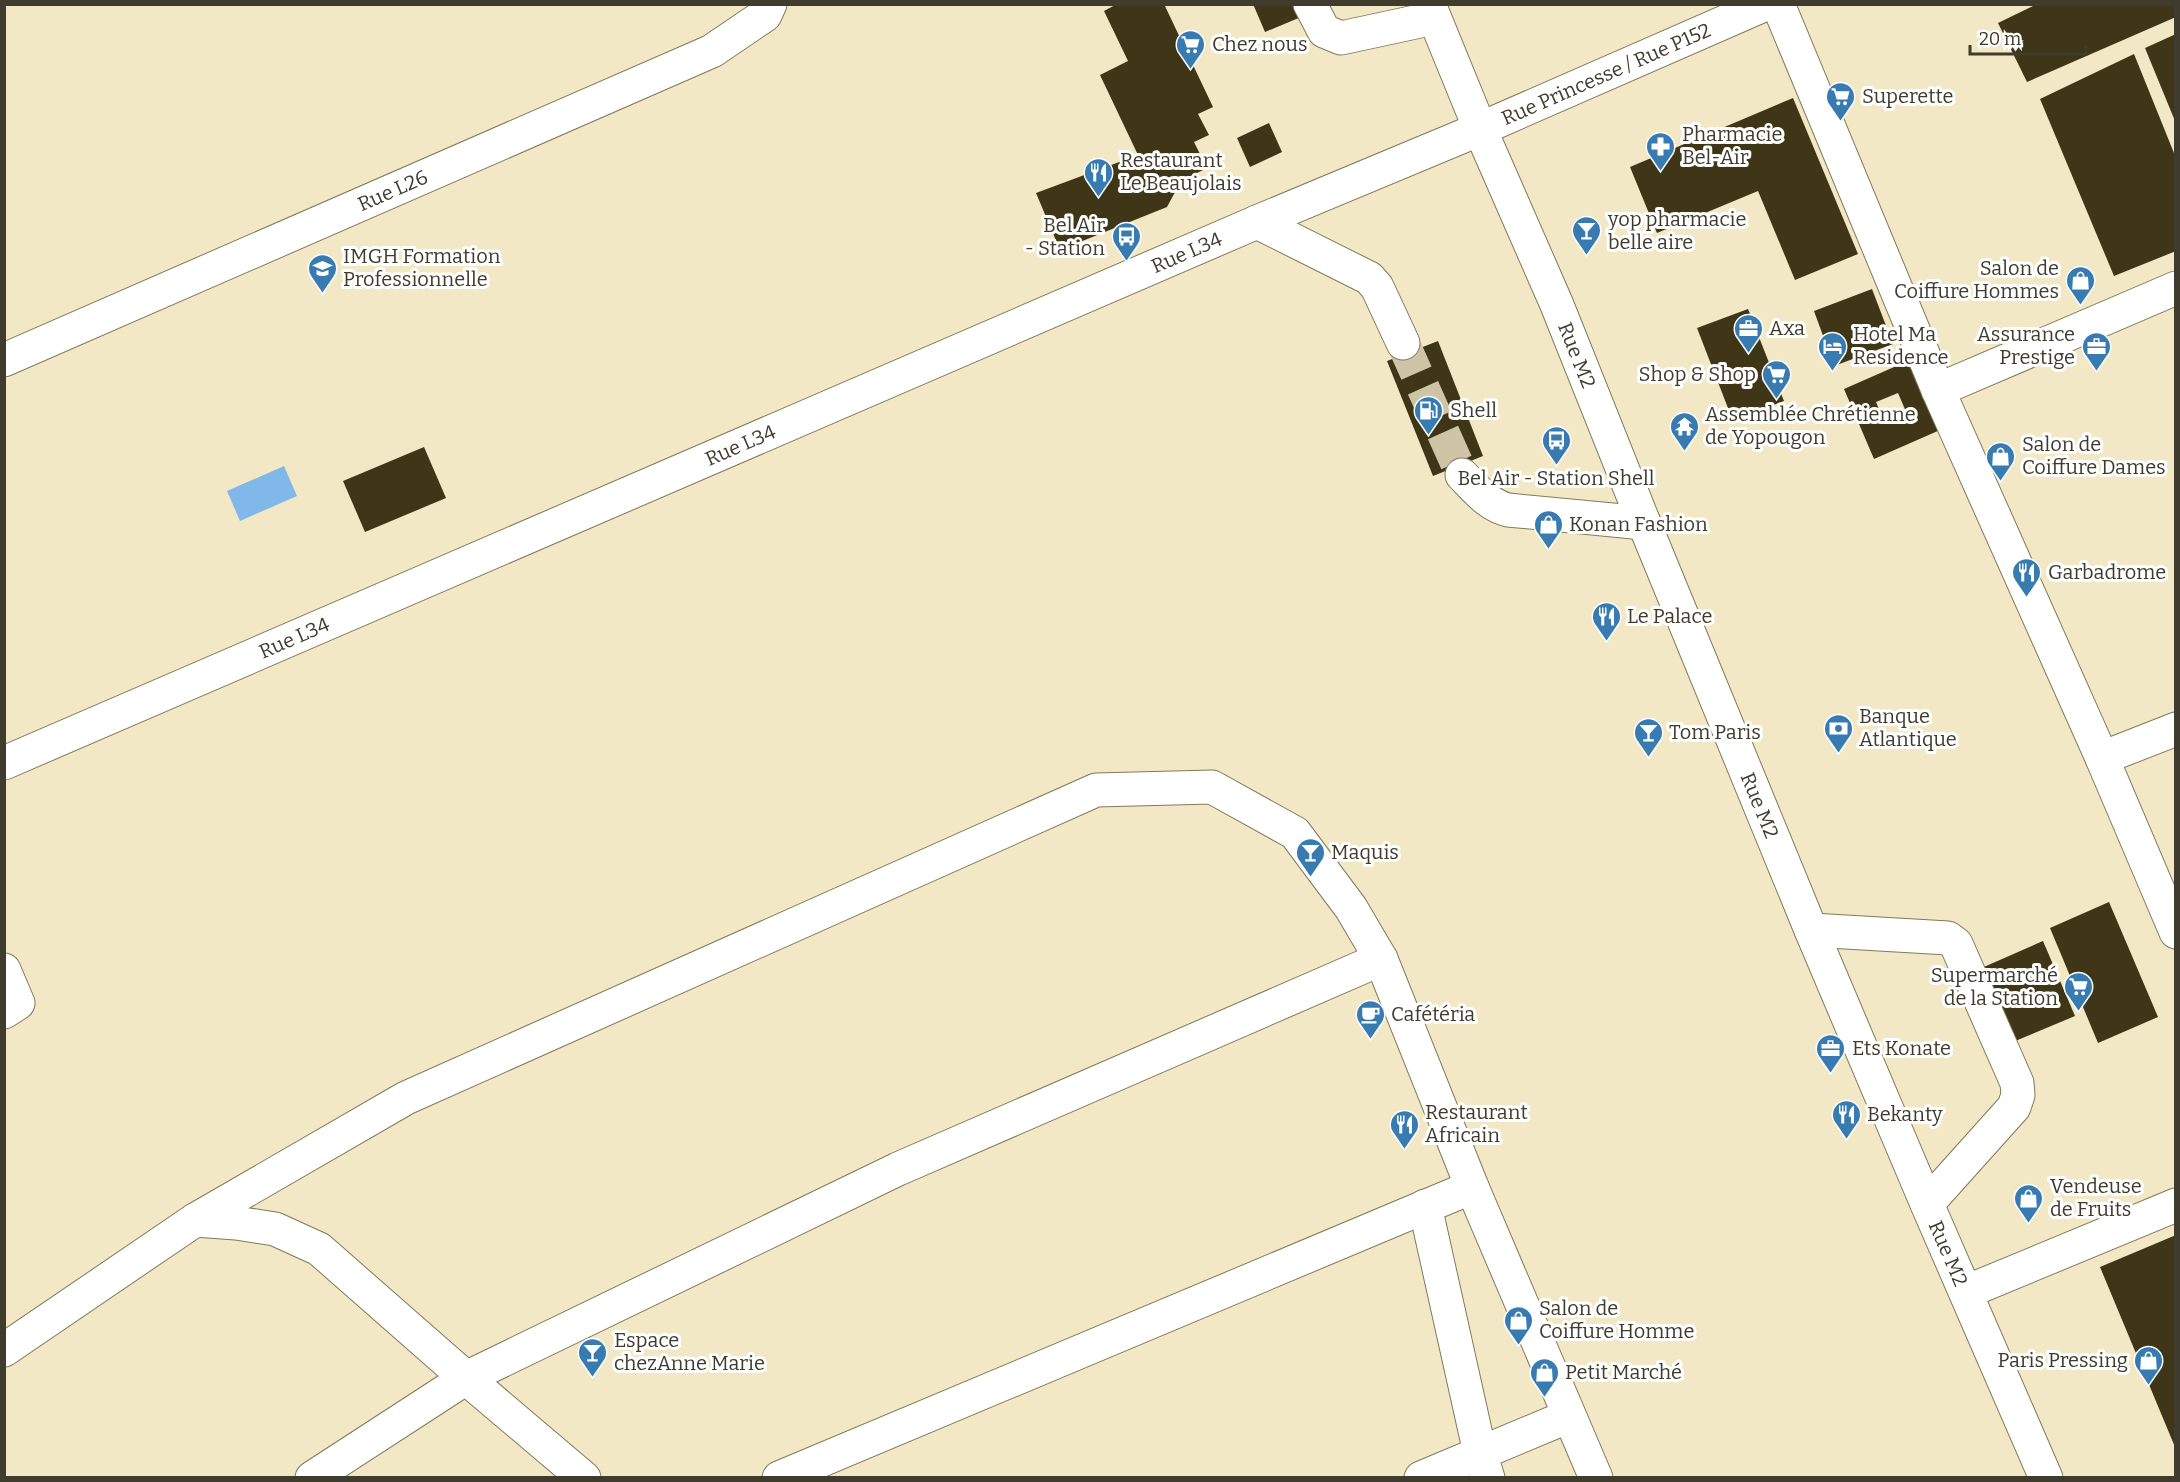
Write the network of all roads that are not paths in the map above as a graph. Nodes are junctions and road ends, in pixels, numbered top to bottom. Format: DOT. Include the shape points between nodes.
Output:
graph roads {
  1 [pos="770,4"];
  2 [pos="1310,4"];
  3 [pos="1766,4"];
  4 [pos="1779,4"];
  5 [pos="1432,11"];
  6 [pos="1480,129"];
  7 [pos="1257,222"];
  8 [pos="2175,288"];
  9 [pos="1403,343"];
  10 [pos="4,360"];
  11 [pos="1938,390"];
  12 [pos="1462,475"];
  13 [pos="1644,523"];
  14 [pos="2175,729"];
  15 [pos="2102,758"];
  16 [pos="4,763"];
  17 [pos="1812,930"];
  18 [pos="2175,932"];
  19 [pos="1381,959"];
  20 [pos="4,970"];
  21 [pos="4,1012"];
  22 [pos="1472,1187"];
  23 [pos="1927,1204"];
  24 [pos="2175,1205"];
  25 [pos="1425,1206"];
  26 [pos="195,1220"];
  27 [pos="1966,1292"];
  28 [pos="4,1350"];
  29 [pos="466,1378"];
  30 [pos="1569,1416"];
  31 [pos="1484,1465"];
  32 [pos="312,1478"];
  33 [pos="584,1478"];
  34 [pos="778,1478"];
  35 [pos="1421,1478"];
  36 [pos="1596,1478"];
  37 [pos="2046,1478"];
  1 -- 10 [label="street, Rue L26" via="765,15 712,51"];
  2 -- 5 [label="street" via="1324,31 1341,38"];
  3 -- 6 [label="street, Rue Princesse / Rue P152"];
  4 -- 11 [label="street"];
  5 -- 6 [label="street, Rue M2"];
  6 -- 7 [label="street, Rue L34"];
  6 -- 13 [label="street, Rue M2" via="1557,305"];
  7 -- 9 [label="street" via="1369,278"];
  7 -- 16 [label="street, Rue L34"];
  8 -- 11 [label="street"];
  11 -- 15 [label="street"];
  12 -- 13 [label="street" via="1488,501 1508,510"];
  13 -- 17 [label="street, Rue M2"];
  14 -- 15 [label="street"];
  15 -- 18 [label="street"];
  17 -- 23 [label="street, Rue M2"];
  17 -- 23 [label="street" via="1948,938 1956,944 2017,1083 2014,1107"];
  19 -- 22 [label="street"];
  19 -- 26 [label="street" via="1351,908 1295,833 1212,787 1096,790 406,1098"];
  19 -- 29 [label="street" via="898,1169"];
  20 -- 21 [label="street" via="18,1003"];
  22 -- 25 [label="street"];
  22 -- 30 [label="street"];
  23 -- 27 [label="street, Rue M2"];
  24 -- 27 [label="street"];
  25 -- 31 [label="street"];
  25 -- 34 [label="street"];
  26 -- 28 [label="street"];
  26 -- 29 [label="street" via="275,1229 319,1249"];
  27 -- 37 [label="street, Rue M2"];
  29 -- 32 [label="street"];
  29 -- 33 [label="street"];
  30 -- 31 [label="street"];
  30 -- 36 [label="street"];
  31 -- 35 [label="street"];
}
